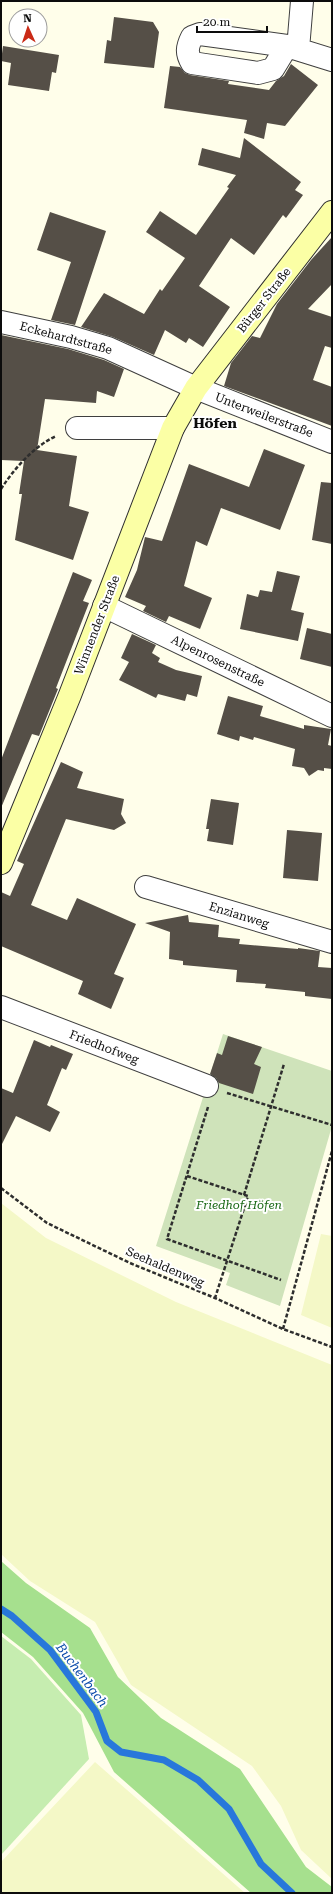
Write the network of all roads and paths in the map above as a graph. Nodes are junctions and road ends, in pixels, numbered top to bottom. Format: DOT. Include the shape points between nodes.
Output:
graph roads {
  1 [pos="302,1"];
  2 [pos="332,60"];
  3 [pos="332,212"];
  4 [pos="1,322"];
  5 [pos="196,388"];
  6 [pos="77,428"];
  7 [pos="173,428"];
  8 [pos="332,442"];
  9 [pos="1,489"];
  10 [pos="104,606"];
  11 [pos="332,716"];
  12 [pos="1,863"];
  13 [pos="146,887"];
  14 [pos="332,942"];
  15 [pos="1,1007"];
  16 [pos="284,1064"];
  17 [pos="210,1087"];
  18 [pos="271,1106"];
  19 [pos="332,1125"];
  20 [pos="332,1151"];
  21 [pos="331,1161"];
  22 [pos="187,1176"];
  23 [pos="1,1188"];
  24 [pos="244,1195"];
  25 [pos="227,1260"];
  26 [pos="281,1280"];
  27 [pos="215,1298"];
  28 [pos="283,1329"];
  29 [pos="332,1346"];
  1 -- 2 [label="street" via="293,48"];
  3 -- 5 [label="street, Bürger Straße"];
  4 -- 5 [label="street, Eckehardtstraße" via="108,348"];
  5 -- 7 [label="street, Winnender Straße"];
  5 -- 8 [label="street, Unterweilerstraße"];
  6 -- 7 [label="street"];
  6 -- 9 [label="path" via="54,436 38,447 11,473"];
  7 -- 10 [label="street, Winnender Straße"];
  10 -- 11 [label="street, Alpenrosenstraße"];
  10 -- 12 [label="street, Winnender Straße"];
  13 -- 14 [label="street, Enzianweg"];
  15 -- 17 [label="street, Friedhofweg"];
  16 -- 18 [label="path"];
  17 -- 18 [label="path"];
  17 -- 22 [label="path"];
  18 -- 19 [label="path"];
  18 -- 24 [label="path"];
  20 -- 21 [label="path"];
  21 -- 28 [label="path"];
  22 -- 24 [label="path"];
  22 -- 25 [label="path" via="167,1239"];
  23 -- 27 [label="path, Seehaldenweg" via="47,1223 130,1263"];
  24 -- 25 [label="path" via="248,1196"];
  25 -- 26 [label="path"];
  25 -- 27 [label="path"];
  27 -- 28 [label="path, Seehaldenweg"];
  28 -- 29 [label="path, Seehaldenweg"];
}
